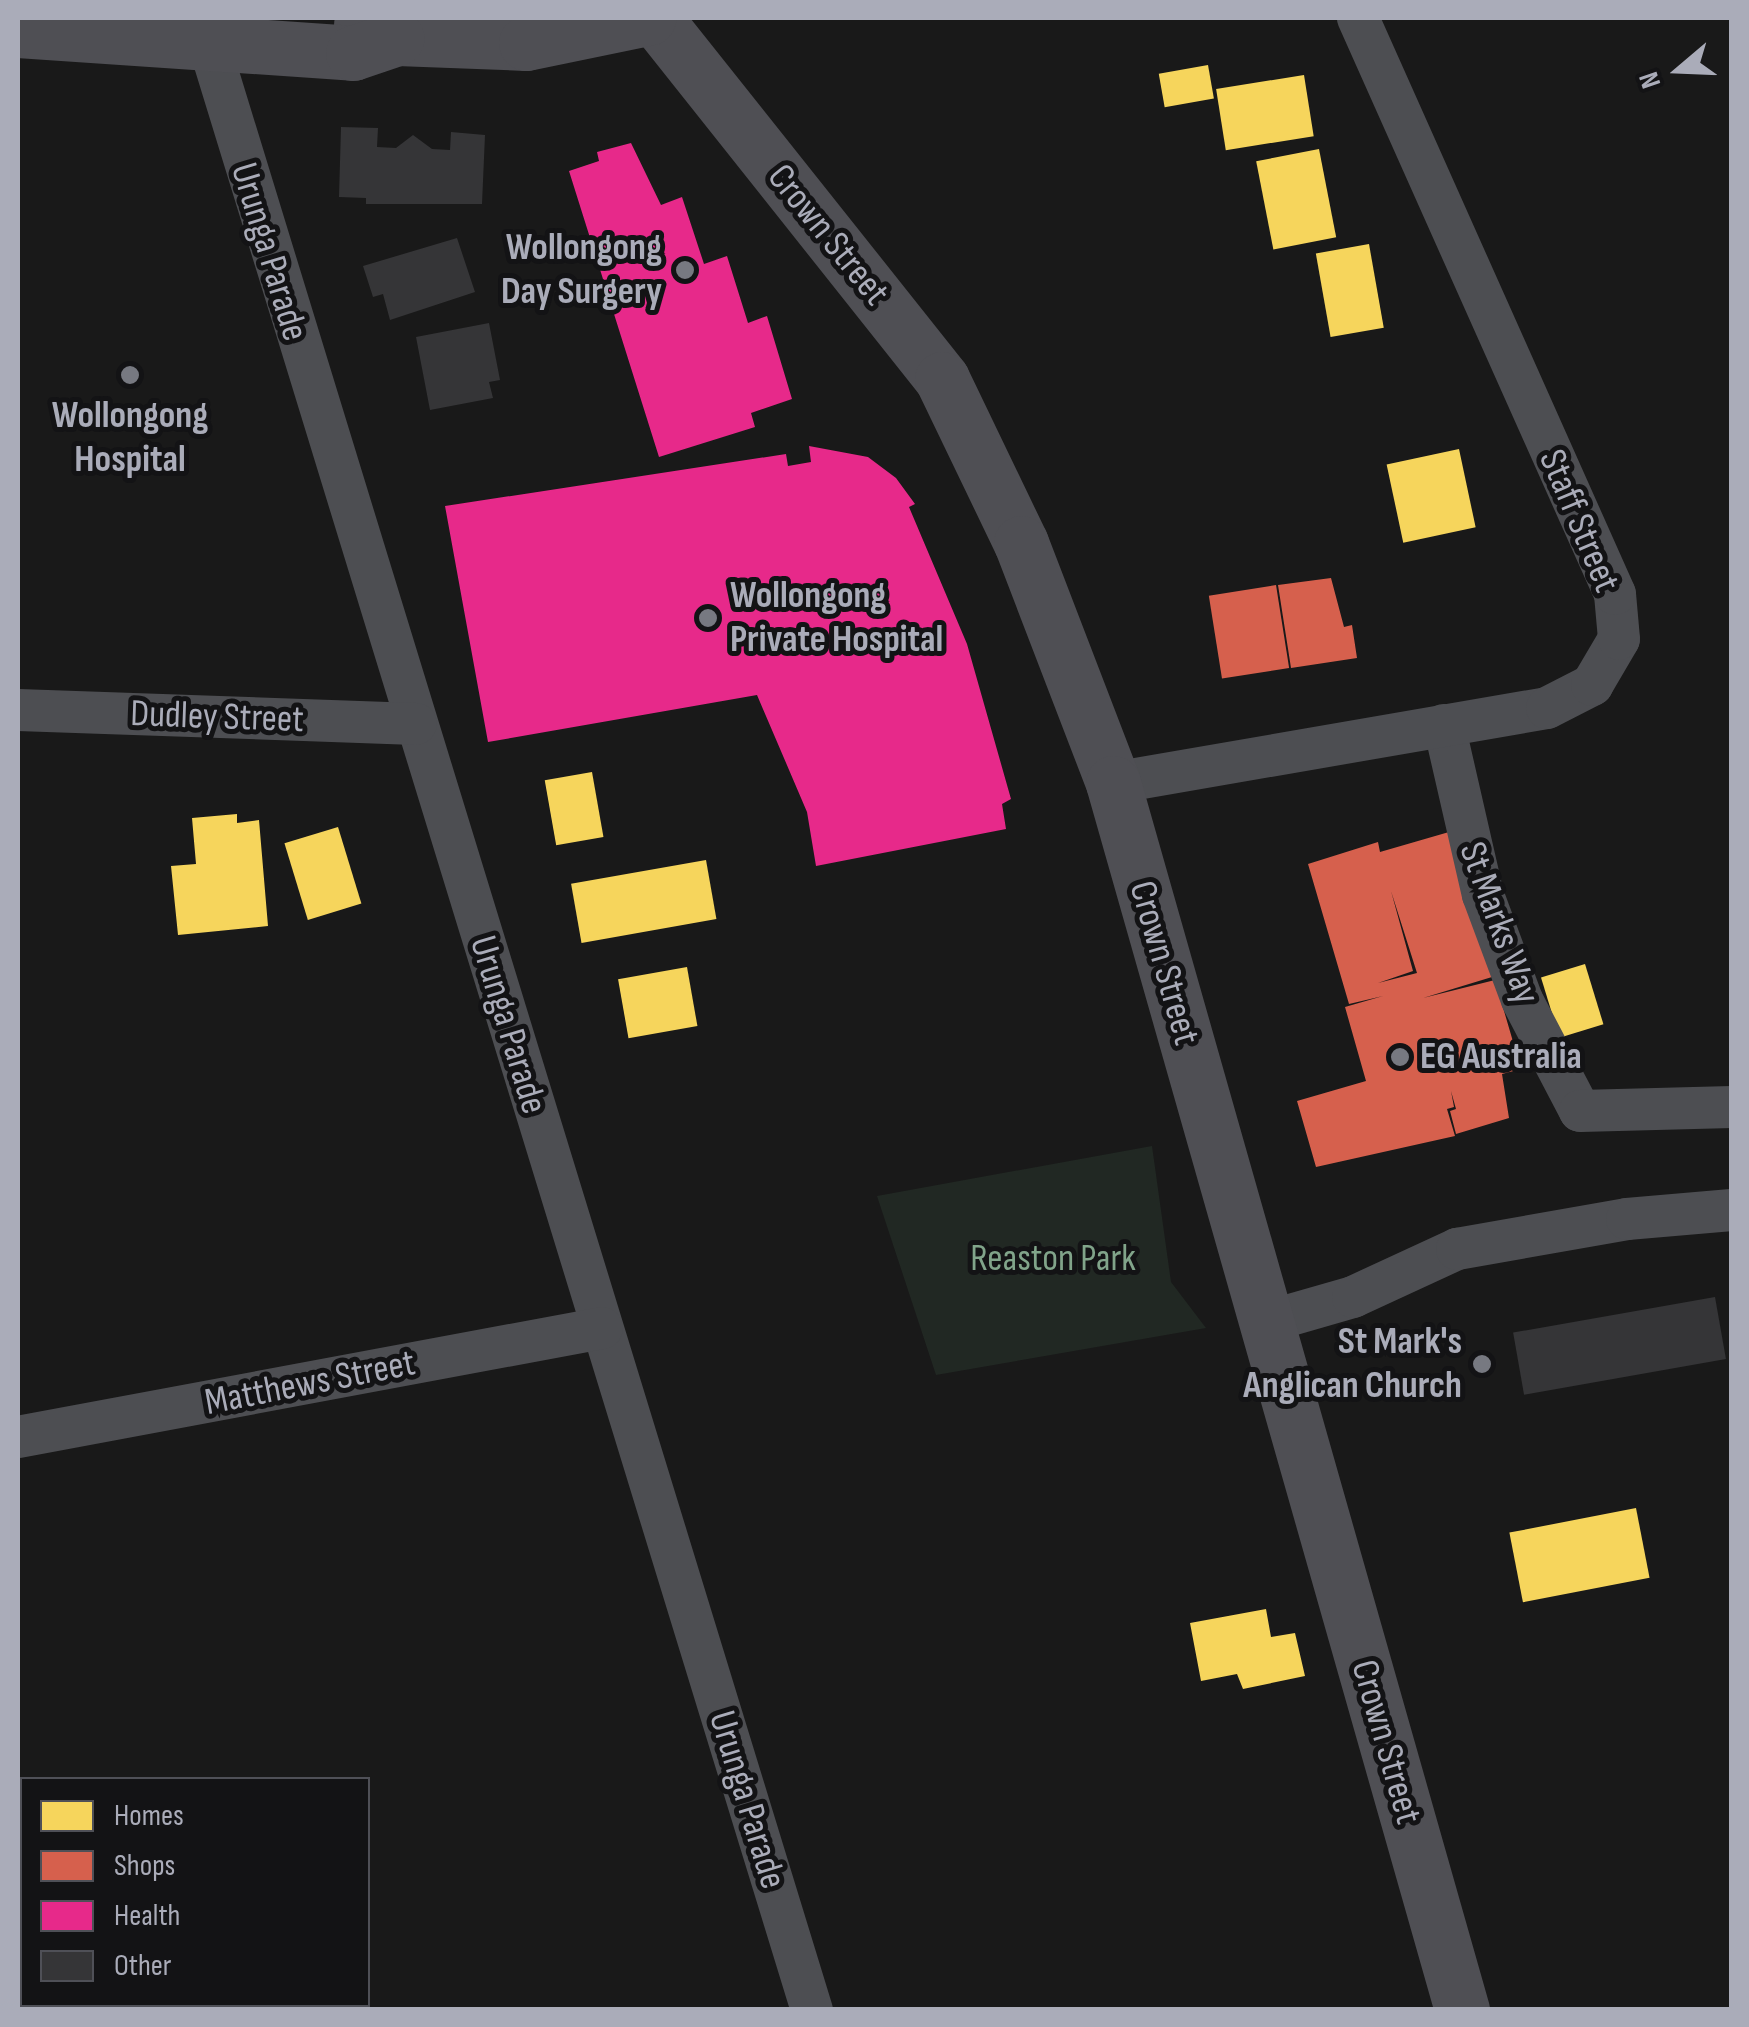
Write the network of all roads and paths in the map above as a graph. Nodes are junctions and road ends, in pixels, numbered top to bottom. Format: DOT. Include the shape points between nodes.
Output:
graph roads {
  1 [pos="339,18"];
  2 [pos="652,18"];
  3 [pos="1358,18"];
  4 [pos="391,28"];
  5 [pos="18,30"];
  6 [pos="208,41"];
  7 [pos="18,710"];
  8 [pos="416,724"];
  9 [pos="1444,726"];
  10 [pos="1113,782"];
  11 [pos="1732,1107"];
  12 [pos="1732,1210"];
  13 [pos="1266,1322"];
  14 [pos="602,1328"];
  15 [pos="18,1438"];
  16 [pos="803,2008"];
  17 [pos="1462,2010"];
  1 -- 4 [label="main road"];
  2 -- 4 [label="main road" via="526,43"];
  2 -- 10 [label="main road, Crown Street" via="942,379 1021,543"];
  3 -- 9 [label="street, Staff Street" via="1615,594 1619,639 1592,685 1547,708"];
  4 -- 6 [label="main road" via="352,53"];
  5 -- 6 [label="main road"];
  6 -- 8 [label="street, Urunga Parade"];
  7 -- 8 [label="street, Dudley Street"];
  8 -- 14 [label="street, Urunga Parade"];
  9 -- 10 [label="street, Staff Street"];
  9 -- 11 [label="street, St Marks Way" via="1483,895 1522,1000 1580,1111"];
  10 -- 13 [label="main road, Crown Street"];
  12 -- 13 [label="street" via="1627,1219 1457,1249 1353,1297"];
  13 -- 17 [label="main road, Crown Street"];
  14 -- 15 [label="street, Matthews Street"];
  14 -- 16 [label="street, Urunga Parade"];
}
